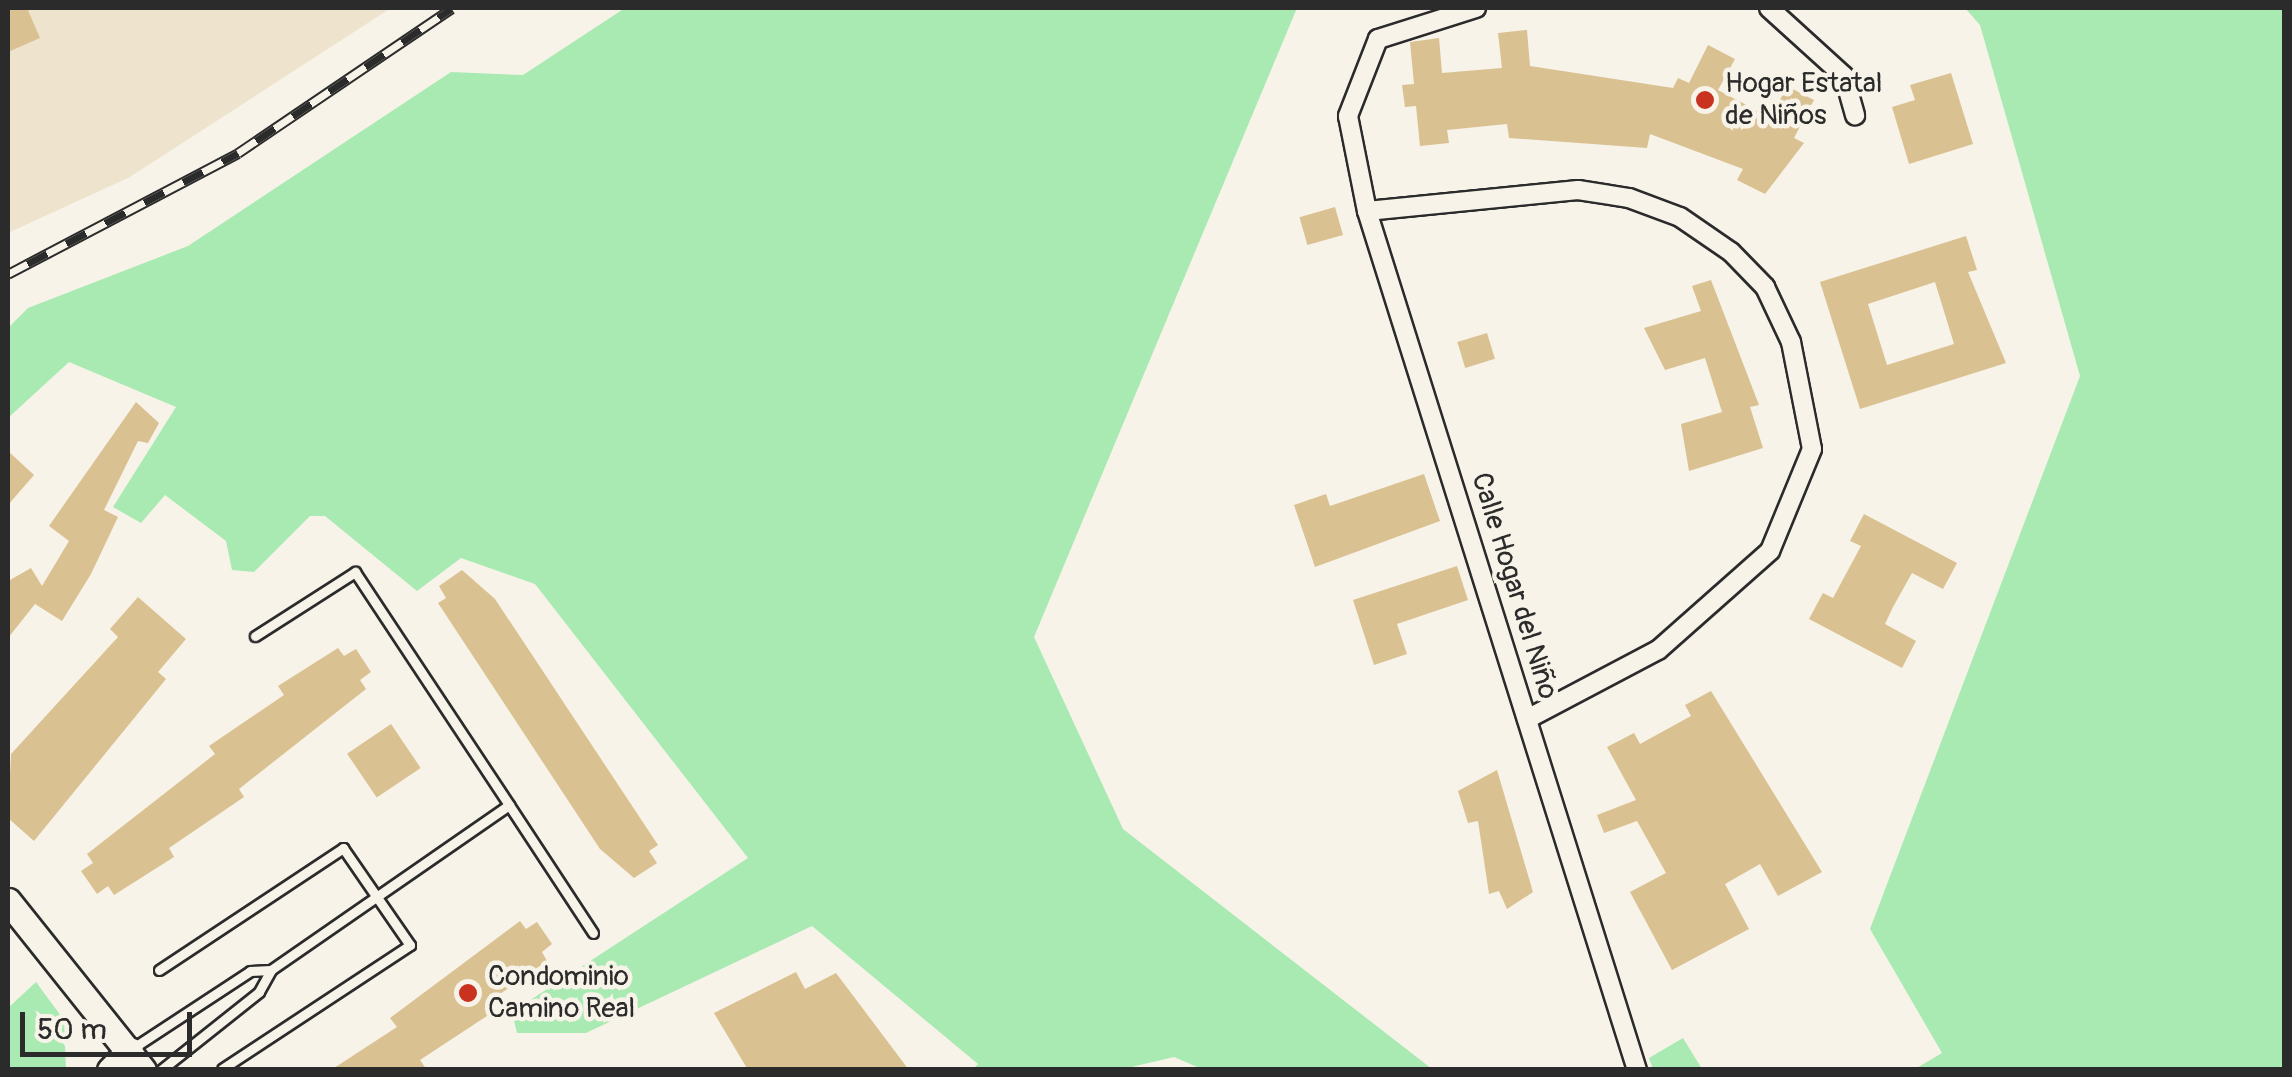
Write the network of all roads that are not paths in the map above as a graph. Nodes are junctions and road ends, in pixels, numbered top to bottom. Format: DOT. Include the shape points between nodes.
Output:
graph roads {
  1 [pos="1476,8"];
  2 [pos="1769,8"];
  3 [pos="1855,115"];
  4 [pos="1367,211"];
  5 [pos="255,636"];
  6 [pos="1526,719"];
  7 [pos="509,805"];
  8 [pos="377,897"];
  9 [pos="8,901"];
  10 [pos="593,932"];
  11 [pos="159,970"];
  12 [pos="271,970"];
  13 [pos="137,1060"];
  14 [pos="222,1069"];
  15 [pos="110,1070"];
  16 [pos="160,1070"];
  17 [pos="1637,1070"];
  1 -- 4 [label="street, Calle Hogar del Niño" via="1378,40 1348,116"];
  2 -- 3 [label="street" via="1844,76"];
  4 -- 6 [label="street, Calle Hogar del Niño"];
  4 -- 6 [label="street" via="1578,190 1628,198 1680,217 1731,252 1765,287 1791,342 1812,449 1770,550 1658,650"];
  5 -- 7 [label="lane" via="355,572"];
  6 -- 17 [label="street, Calle Hogar del Niño"];
  7 -- 8 [label="lane"];
  7 -- 10 [label="lane"];
  8 -- 11 [label="lane" via="343,848"];
  8 -- 12 [label="lane"];
  8 -- 14 [label="lane" via="410,945"];
  9 -- 13 [label="main road"];
  12 -- 13 [label="lane" via="250,971"];
  12 -- 16 [label="lane" via="259,992"];
  13 -- 15 [label="main road"];
}
